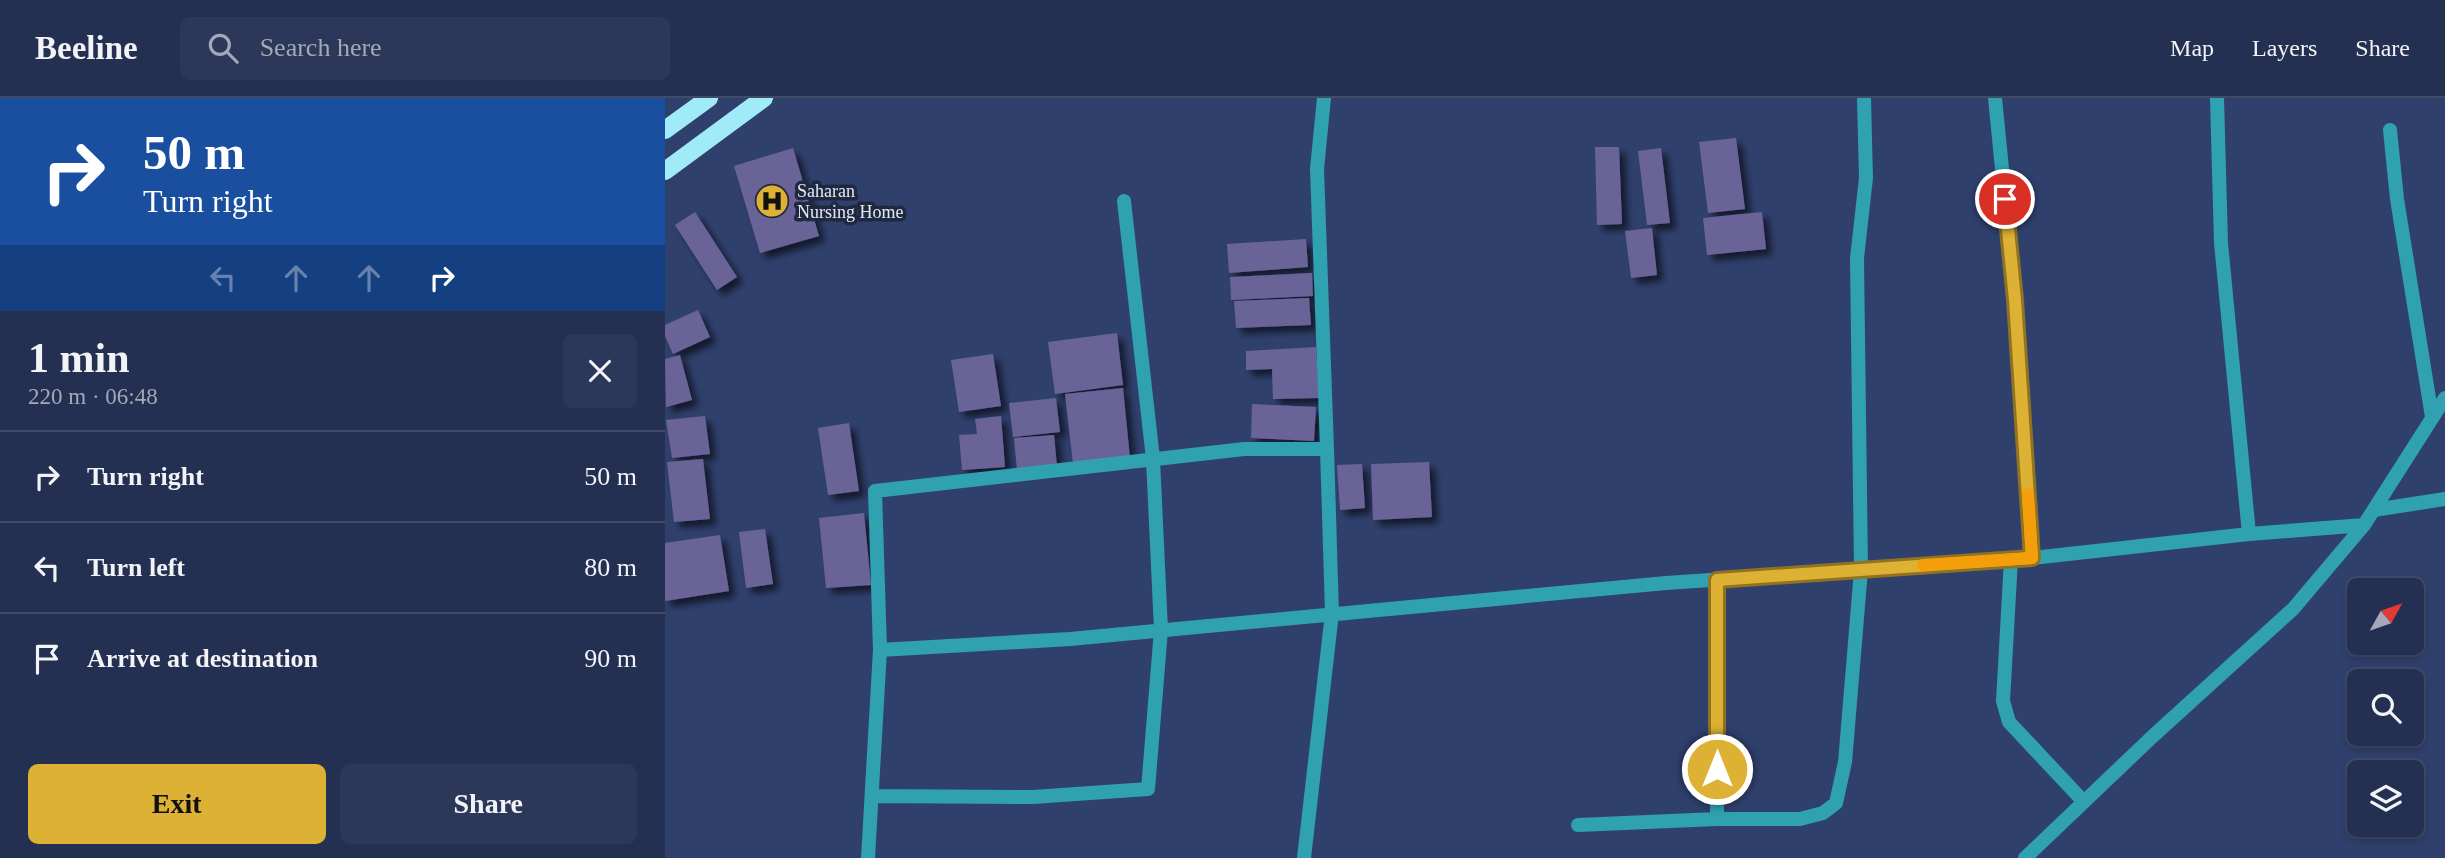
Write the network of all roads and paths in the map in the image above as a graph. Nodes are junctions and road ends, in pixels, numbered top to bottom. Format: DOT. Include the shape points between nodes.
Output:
graph roads {
  1 [pos="709,98"];
  2 [pos="764,98"];
  3 [pos="1324,98"];
  4 [pos="1864,98"];
  5 [pos="1994,98"];
  6 [pos="2217,98"];
  7 [pos="665,130"];
  8 [pos="2389,130"];
  9 [pos="665,171"];
  10 [pos="1124,201"];
  11 [pos="2445,398"];
  12 [pos="2432,417"];
  13 [pos="1327,449"];
  14 [pos="1153,459"];
  15 [pos="2445,499"];
  16 [pos="2374,510"];
  17 [pos="2364,525"];
  18 [pos="2249,534"];
  19 [pos="2032,558"];
  20 [pos="2011,559"];
  21 [pos="1861,570"];
  22 [pos="1717,580"];
  23 [pos="1332,613"];
  24 [pos="1161,630"];
  25 [pos="880,650"];
  26 [pos="872,796"];
  27 [pos="2084,802"];
  28 [pos="1717,819"];
  29 [pos="1578,825"];
  30 [pos="868,858"];
  31 [pos="1304,858"];
  32 [pos="2025,858"];
  1 -- 7 [label="main road"];
  2 -- 9 [label="main road"];
  3 -- 13 [label="street" via="1317,169"];
  4 -- 21 [label="street" via="1866,178 1857,258"];
  5 -- 19 [label="street" via="2015,300"];
  6 -- 18 [label="street" via="2221,243"];
  8 -- 12 [label="street"];
  10 -- 14 [label="street"];
  11 -- 12 [label="street"];
  12 -- 16 [label="street"];
  13 -- 14 [label="street" via="1244,449"];
  13 -- 23 [label="street"];
  14 -- 24 [label="street"];
  14 -- 25 [label="street" via="875,491"];
  15 -- 16 [label="street"];
  16 -- 17 [label="street"];
  17 -- 18 [label="street"];
  17 -- 27 [label="street" via="2293,610"];
  18 -- 19 [label="street"];
  19 -- 20 [label="street"];
  20 -- 21 [label="street"];
  20 -- 27 [label="street" via="2003,701 2009,722"];
  21 -- 22 [label="street"];
  21 -- 28 [label="street" via="1845,761 1836,803 1823,813 1800,819"];
  22 -- 23 [label="street"];
  22 -- 28 [label="street"];
  23 -- 24 [label="street"];
  23 -- 31 [label="street"];
  24 -- 25 [label="street"];
  24 -- 26 [label="street" via="1148,789 1033,797"];
  25 -- 26 [label="street"];
  26 -- 30 [label="street"];
  27 -- 32 [label="street"];
  28 -- 29 [label="street"];
}
